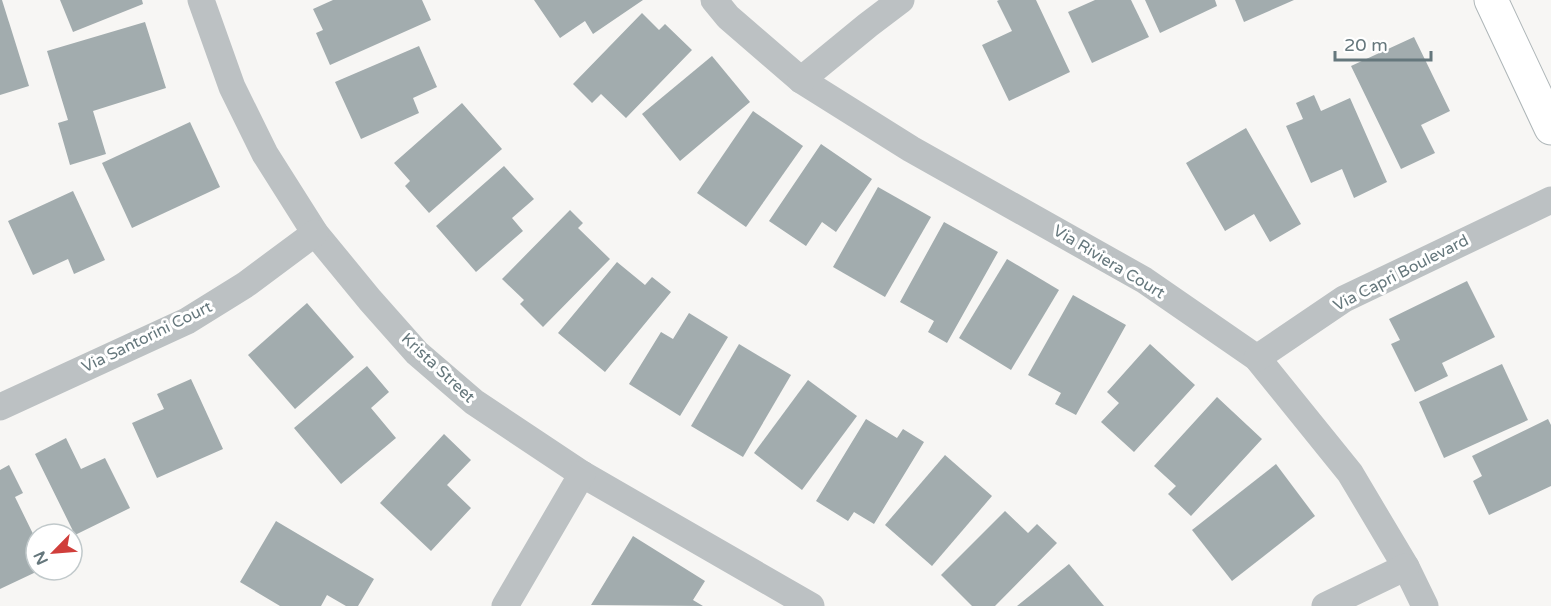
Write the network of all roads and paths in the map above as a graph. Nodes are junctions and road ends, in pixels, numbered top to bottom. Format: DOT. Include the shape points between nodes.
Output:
graph roads {
  1 [pos="201,0"];
  2 [pos="714,0"];
  3 [pos="901,0"];
  4 [pos="1491,0"];
  5 [pos="801,80"];
  6 [pos="1551,128"];
  7 [pos="1551,200"];
  8 [pos="315,233"];
  9 [pos="1257,358"];
  10 [pos="0,407"];
  11 [pos="582,474"];
  12 [pos="1406,567"];
  13 [pos="505,606"];
  14 [pos="811,606"];
  15 [pos="1325,606"];
  16 [pos="1425,606"];
  1 -- 8 [label="street, Krista Street" via="237,96 265,154"];
  2 -- 5 [label="street, Via Riviera Court"];
  3 -- 5 [label="street"];
  4 -- 6 [label="main road"];
  5 -- 9 [label="street, Via Riviera Court" via="911,148 1144,280"];
  7 -- 9 [label="street, Via Capri Boulevard" via="1344,299"];
  8 -- 10 [label="street, Via Santorini Court" via="245,285 187,321"];
  8 -- 11 [label="street, Krista Street" via="417,353 474,402"];
  9 -- 12 [label="street, Via Riviera Court" via="1350,473"];
  11 -- 13 [label="street"];
  11 -- 14 [label="street, Krista Street"];
  12 -- 15 [label="street"];
  12 -- 16 [label="street, Via Riviera Court"];
}
